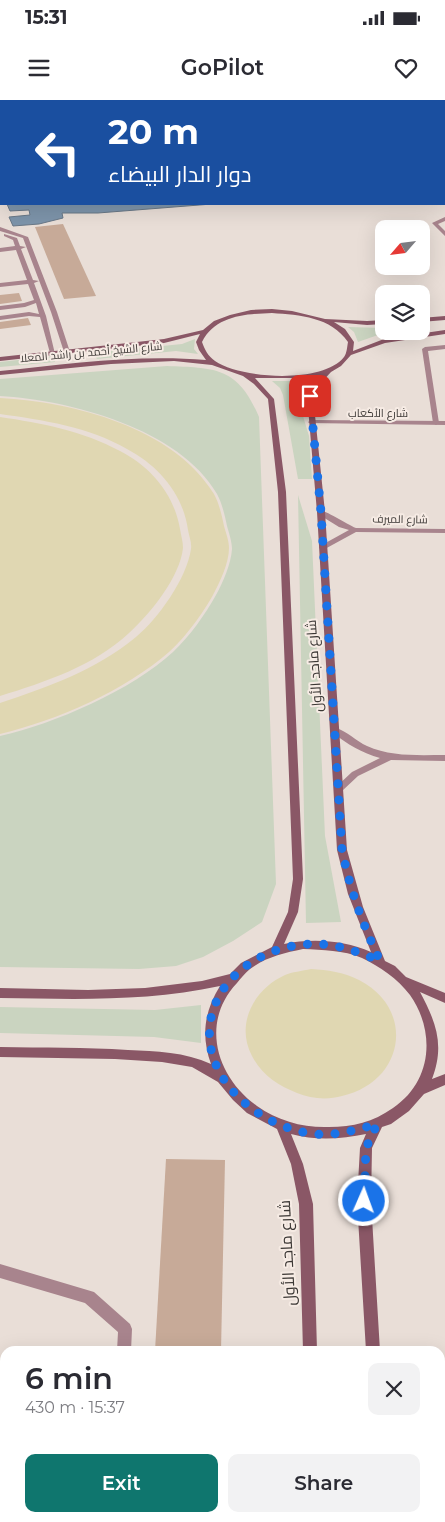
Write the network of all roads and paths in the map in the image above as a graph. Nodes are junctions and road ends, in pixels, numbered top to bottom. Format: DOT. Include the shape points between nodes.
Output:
graph roads {
  1 [pos="445,219"];
  2 [pos="0,229"];
  3 [pos="0,234"];
  4 [pos="445,234"];
  5 [pos="29,247"];
  6 [pos="18,249"];
  7 [pos="0,251"];
  8 [pos="42,280"];
  9 [pos="31,283"];
  10 [pos="0,287"];
  11 [pos="38,301"];
  12 [pos="0,308"];
  13 [pos="26,308"];
  14 [pos="54,312"];
  15 [pos="42,314"];
  16 [pos="0,316"];
  17 [pos="445,318"];
  18 [pos="430,319"];
  19 [pos="325,320"];
  20 [pos="375,323"];
  21 [pos="205,331"];
  22 [pos="445,332"];
  23 [pos="445,347"];
  24 [pos="67,352"];
  25 [pos="53,353"];
  26 [pos="348,354"];
  27 [pos="0,359"];
  28 [pos="214,363"];
  29 [pos="329,369"];
  30 [pos="0,373"];
  31 [pos="246,375"];
  32 [pos="311,422"];
  33 [pos="436,423"];
  34 [pos="445,423"];
  35 [pos="321,512"];
  36 [pos="355,530"];
  37 [pos="445,531"];
  38 [pos="323,548"];
  39 [pos="336,731"];
  40 [pos="387,758"];
  41 [pos="445,758"];
  42 [pos="339,789"];
  43 [pos="276,950"];
  44 [pos="380,961"];
  45 [pos="231,979"];
  46 [pos="405,980"];
  47 [pos="0,993"];
  48 [pos="445,998"];
  49 [pos="0,1052"];
  50 [pos="222,1077"];
  51 [pos="445,1079"];
  52 [pos="420,1090"];
  53 [pos="377,1124"];
  54 [pos="282,1126"];
  55 [pos="0,1271"];
  56 [pos="124,1346"];
  57 [pos="310,1346"];
  58 [pos="373,1346"];
  1 -- 4 [label="street" via="435,223"];
  2 -- 5 [label="street" via="24,235"];
  3 -- 6 [label="street" via="14,237"];
  5 -- 6 [label="street"];
  5 -- 8 [label="street"];
  6 -- 7 [label="street"];
  6 -- 9 [label="street"];
  8 -- 9 [label="street"];
  8 -- 14 [label="street"];
  9 -- 10 [label="street"];
  9 -- 11 [label="street"];
  11 -- 13 [label="street"];
  11 -- 15 [label="street"];
  12 -- 13 [label="street"];
  13 -- 15 [label="street"];
  13 -- 16 [label="street"];
  14 -- 15 [label="street"];
  14 -- 24 [label="street"];
  15 -- 16 [label="street"];
  15 -- 25 [label="street"];
  17 -- 18 [label="street"];
  19 -- 20 [label="street"];
  19 -- 21 [label="street, شارع الشيخ أحمد بن راشد المعلا" via="289,312 257,312 235,315"];
  19 -- 26 [label="street" via="342,330 351,342"];
  21 -- 24 [label="street, شارع الشيخ أحمد بن راشد المعلا" via="164,341"];
  21 -- 28 [label="street" via="199,342 202,353"];
  22 -- 26 [label="street" via="384,341"];
  23 -- 33 [label="street" via="425,349"];
  24 -- 25 [label="street, شارع الشيخ أحمد بن راشد المعلا"];
  25 -- 27 [label="street, شارع الشيخ أحمد بن راشد المعلا"];
  26 -- 29 [label="street"];
  28 -- 30 [label="street, شارع الشيخ أحمد بن راشد المعلا" via="165,359"];
  28 -- 31 [label="street"];
  29 -- 31 [label="street" via="305,376 275,378"];
  29 -- 32 [label="street, شارع ماجد الأول" via="316,383 310,396"];
  31 -- 43 [label="street, شارع ماجد الأول" via="271,400 282,492 298,879 293,912"];
  32 -- 33 [label="street, شارع الأكعاب"];
  32 -- 35 [label="street, شارع ماجد الأول"];
  33 -- 34 [label="street, شارع الأكعاب"];
  35 -- 36 [label="street, شارع الميرف"];
  35 -- 38 [label="street, شارع ماجد الأول"];
  36 -- 37 [label="street, شارع الميرف"];
  36 -- 38 [label="street, شارع الميرف"];
  38 -- 39 [label="street, شارع ماجد الأول"];
  39 -- 40 [label="street" via="364,750"];
  39 -- 42 [label="street, شارع ماجد الأول"];
  40 -- 41 [label="street"];
  40 -- 42 [label="street" via="355,774"];
  42 -- 44 [label="street, شارع ماجد الأول" via="342,850 350,886"];
  43 -- 44 [label="street" via="311,944 347,948"];
  43 -- 45 [label="street" via="251,961"];
  44 -- 46 [label="street"];
  45 -- 47 [label="street" via="133,995"];
  45 -- 50 [label="street" via="217,1000 210,1025 212,1051"];
  46 -- 48 [label="street"];
  46 -- 52 [label="street" via="423,1005 432,1033 432,1062"];
  49 -- 50 [label="street" via="102,1052 164,1057 194,1063"];
  50 -- 54 [label="street" via="257,1113"];
  51 -- 52 [label="street"];
  52 -- 53 [label="street" via="402,1110"];
  53 -- 54 [label="street" via="347,1133 314,1134"];
  53 -- 58 [label="street" via="366,1148 364,1201"];
  54 -- 57 [label="street, شارع ماجد الأول" via="297,1164 306,1204"];
  55 -- 56 [label="street" via="89,1297 125,1328"];
}
